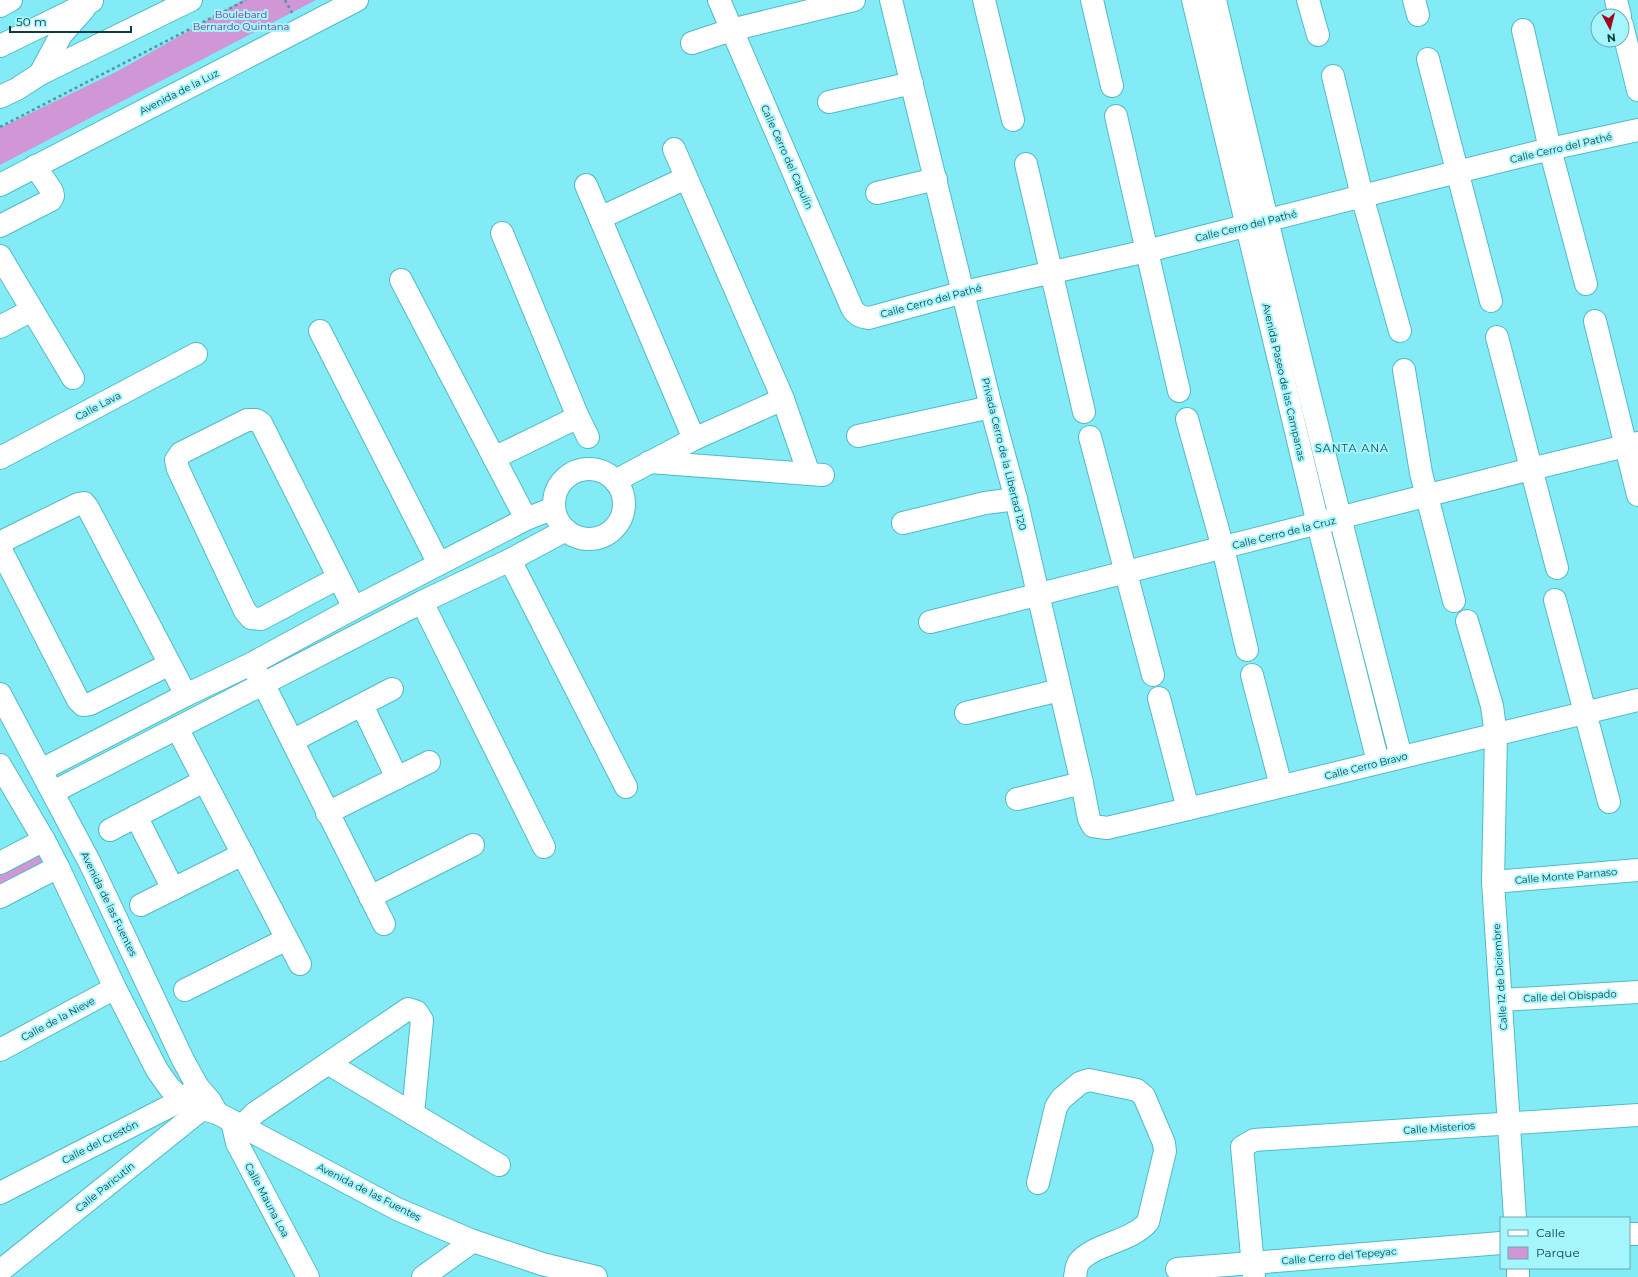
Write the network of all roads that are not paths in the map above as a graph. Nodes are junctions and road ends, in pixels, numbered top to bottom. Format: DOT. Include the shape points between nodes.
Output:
graph roads {
  1 [pos="11,0"];
  2 [pos="93,0"];
  3 [pos="191,0"];
  4 [pos="358,0"];
  5 [pos="719,0"];
  6 [pos="854,0"];
  7 [pos="891,0"];
  8 [pos="984,0"];
  9 [pos="1092,0"];
  10 [pos="1193,0"];
  11 [pos="1215,0"];
  12 [pos="1308,0"];
  13 [pos="0,6"];
  14 [pos="161,7"];
  15 [pos="732,30"];
  16 [pos="1523,30"];
  17 [pos="1318,35"];
  18 [pos="692,43"];
  19 [pos="0,46"];
  20 [pos="1628,48"];
  21 [pos="1428,59"];
  22 [pos="40,74"];
  23 [pos="1332,76"];
  24 [pos="912,83"];
  25 [pos="1112,86"];
  26 [pos="1638,90"];
  27 [pos="6,92"];
  28 [pos="829,102"];
  29 [pos="1116,116"];
  30 [pos="1013,120"];
  31 [pos="1638,130"];
  32 [pos="674,149"];
  33 [pos="1550,149"];
  34 [pos="1026,164"];
  35 [pos="35,166"];
  36 [pos="1457,172"];
  37 [pos="686,178"];
  38 [pos="936,179"];
  39 [pos="0,185"];
  40 [pos="586,185"];
  41 [pos="878,193"];
  42 [pos="1362,196"];
  43 [pos="600,218"];
  44 [pos="1256,223"];
  45 [pos="0,226"];
  46 [pos="502,233"];
  47 [pos="1147,251"];
  48 [pos="0,256"];
  49 [pos="1052,273"];
  50 [pos="401,280"];
  51 [pos="1586,284"];
  52 [pos="964,292"];
  53 [pos="1491,301"];
  54 [pos="32,310"];
  55 [pos="855,313"];
  56 [pos="1595,321"];
  57 [pos="0,327"];
  58 [pos="320,331"];
  59 [pos="1400,331"];
  60 [pos="1497,337"];
  61 [pos="196,354"];
  62 [pos="1404,370"];
  63 [pos="73,378"];
  64 [pos="1179,391"];
  65 [pos="783,400"];
  66 [pos="991,407"];
  67 [pos="1084,412"];
  68 [pos="578,417"];
  69 [pos="1187,419"];
  70 [pos="858,436"];
  71 [pos="588,437"];
  72 [pos="1090,437"];
  73 [pos="694,439"];
  74 [pos="1632,445"];
  75 [pos="0,458"];
  76 [pos="494,458"];
  77 [pos="649,462"];
  78 [pos="1530,469"];
  79 [pos="615,481"];
  80 [pos="1638,495"];
  81 [pos="1428,496"];
  82 [pos="1016,499"];
  83 [pos="554,508"];
  84 [pos="526,519"];
  85 [pos="1339,519"];
  86 [pos="902,523"];
  87 [pos="1318,524"];
  88 [pos="566,530"];
  89 [pos="1222,548"];
  90 [pos="510,560"];
  91 [pos="439,564"];
  92 [pos="1557,568"];
  93 [pos="1125,573"];
  94 [pos="338,578"];
  95 [pos="1038,594"];
  96 [pos="1555,600"];
  97 [pos="1454,601"];
  98 [pos="422,602"];
  99 [pos="354,608"];
  100 [pos="1467,621"];
  101 [pos="930,622"];
  102 [pos="1247,650"];
  103 [pos="170,664"];
  104 [pos="251,664"];
  105 [pos="1153,675"];
  106 [pos="1252,675"];
  107 [pos="262,685"];
  108 [pos="392,689"];
  109 [pos="1060,690"];
  110 [pos="0,694"];
  111 [pos="186,695"];
  112 [pos="1159,698"];
  113 [pos="1638,700"];
  114 [pos="362,705"];
  115 [pos="1586,712"];
  116 [pos="966,713"];
  117 [pos="176,728"];
  118 [pos="1496,735"];
  119 [pos="292,741"];
  120 [pos="1401,757"];
  121 [pos="430,762"];
  122 [pos="1378,762"];
  123 [pos="0,765"];
  124 [pos="41,770"];
  125 [pos="398,778"];
  126 [pos="204,781"];
  127 [pos="1082,783"];
  128 [pos="1281,786"];
  129 [pos="626,787"];
  130 [pos="53,792"];
  131 [pos="1017,799"];
  132 [pos="1609,802"];
  133 [pos="1188,809"];
  134 [pos="327,813"];
  135 [pos="136,816"];
  136 [pos="1093,826"];
  137 [pos="110,830"];
  138 [pos="44,840"];
  139 [pos="473,845"];
  140 [pos="544,847"];
  141 [pos="243,854"];
  142 [pos="0,863"];
  143 [pos="58,867"];
  144 [pos="1638,870"];
  145 [pos="1493,882"];
  146 [pos="173,889"];
  147 [pos="0,897"];
  148 [pos="370,897"];
  149 [pos="141,905"];
  150 [pos="384,924"];
  151 [pos="287,939"];
  152 [pos="300,964"];
  153 [pos="115,988"];
  154 [pos="185,990"];
  155 [pos="1638,992"];
  156 [pos="1501,1000"];
  157 [pos="0,1050"];
  158 [pos="329,1064"];
  159 [pos="212,1108"];
  160 [pos="413,1114"];
  161 [pos="1638,1115"];
  162 [pos="1510,1123"];
  163 [pos="499,1165"];
  164 [pos="1038,1183"];
  165 [pos="0,1193"];
  166 [pos="1515,1217"];
  167 [pos="473,1241"];
  168 [pos="1500,1243"];
  169 [pos="1177,1269"];
  170 [pos="1253,1270"];
  171 [pos="0,1271"];
  172 [pos="308,1277"];
  173 [pos="424,1277"];
  174 [pos="596,1277"];
  175 [pos="1075,1277"];
  1 -- 13 [label="street"];
  2 -- 19 [label="street"];
  2 -- 22 [label="street" via="60,35"];
  3 -- 14 [label="street"];
  4 -- 35 [label="street, Avenida de la Luz"];
  5 -- 15 [label="street, Calle Cerro del Capulín"];
  6 -- 15 [label="street"];
  7 -- 24 [label="street, Privada Cerro de la Libertad 120"];
  8 -- 30 [label="street"];
  9 -- 25 [label="street"];
  10 -- 44 [label="street, Avenida Paseo de las Campanas"];
  11 -- 44 [label="street, Avenida Paseo de las Campanas"];
  12 -- 17 [label="street"];
  14 -- 22 [label="street"];
  15 -- 18 [label="street"];
  15 -- 55 [label="street, Calle Cerro del Capulín"];
  16 -- 33 [label="street"];
  20 -- 26 [label="street"];
  21 -- 36 [label="street"];
  22 -- 27 [label="street"];
  23 -- 42 [label="street"];
  24 -- 28 [label="street"];
  24 -- 38 [label="street, Privada Cerro de la Libertad 120"];
  29 -- 47 [label="street"];
  31 -- 33 [label="street, Calle Cerro del Pathé"];
  32 -- 37 [label="street"];
  33 -- 36 [label="street, Calle Cerro del Pathé"];
  33 -- 51 [label="street"];
  34 -- 49 [label="street"];
  35 -- 39 [label="street, Avenida de la Luz"];
  35 -- 45 [label="street" via="52,191 51,200"];
  36 -- 42 [label="street, Calle Cerro del Pathé"];
  36 -- 53 [label="street"];
  37 -- 43 [label="street"];
  37 -- 65 [label="street"];
  38 -- 41 [label="street"];
  38 -- 52 [label="street, Privada Cerro de la Libertad 120"];
  40 -- 43 [label="street"];
  42 -- 44 [label="street, Calle Cerro del Pathé"];
  42 -- 59 [label="street"];
  43 -- 73 [label="street"];
  44 -- 47 [label="street, Calle Cerro del Pathé"];
  44 -- 85 [label="street, Avenida Paseo de las Campanas"];
  44 -- 87 [label="street, Avenida Paseo de las Campanas"];
  46 -- 68 [label="street"];
  47 -- 49 [label="street, Calle Cerro del Pathé"];
  47 -- 64 [label="street"];
  48 -- 54 [label="street"];
  49 -- 52 [label="street, Calle Cerro del Pathé"];
  49 -- 67 [label="street"];
  50 -- 76 [label="street"];
  52 -- 55 [label="street, Calle Cerro del Pathé" via="869,318"];
  52 -- 66 [label="street, Privada Cerro de la Libertad 120"];
  54 -- 57 [label="street"];
  54 -- 63 [label="street"];
  56 -- 74 [label="street"];
  58 -- 91 [label="street"];
  60 -- 78 [label="street"];
  61 -- 75 [label="street, Calle Lava"];
  62 -- 81 [label="street"];
  65 -- 73 [label="street"];
  65 -- 77 [label="street" via="816,475"];
  66 -- 70 [label="street"];
  66 -- 82 [label="street, Privada Cerro de la Libertad 120"];
  68 -- 71 [label="street"];
  68 -- 76 [label="street"];
  69 -- 89 [label="street"];
  72 -- 93 [label="street"];
  73 -- 77 [label="street"];
  74 -- 78 [label="street, Calle Cerro de la Cruz"];
  74 -- 80 [label="street"];
  76 -- 84 [label="street"];
  77 -- 79 [label="street"];
  78 -- 81 [label="street, Calle Cerro de la Cruz"];
  78 -- 92 [label="street"];
  79 -- 83 [label="street" via="600,470 586,469 572,473 562,482 555,495"];
  79 -- 88 [label="street" via="621,488 625,502 622,516 614,529 602,537 590,539 577,537"];
  81 -- 85 [label="street, Calle Cerro de la Cruz"];
  81 -- 97 [label="street"];
  82 -- 86 [label="street" via="985,503"];
  82 -- 95 [label="street, Privada Cerro de la Libertad 120"];
  83 -- 84 [label="street"];
  83 -- 88 [label="street" via="558,520"];
  84 -- 91 [label="street"];
  85 -- 87 [label="street, Calle Cerro de la Cruz"];
  85 -- 120 [label="street, Avenida Paseo de las Campanas"];
  87 -- 89 [label="street, Calle Cerro de la Cruz"];
  87 -- 122 [label="street, Avenida Paseo de las Campanas"];
  88 -- 90 [label="street"];
  89 -- 93 [label="street, Calle Cerro de la Cruz"];
  89 -- 102 [label="street"];
  90 -- 98 [label="street"];
  90 -- 129 [label="street"];
  91 -- 99 [label="street"];
  93 -- 95 [label="street, Calle Cerro de la Cruz"];
  93 -- 105 [label="street"];
  94 -- 94 [label="street" via="261,423 247,420 181,453 176,460 181,476 245,611 251,618 261,619"];
  94 -- 99 [label="street"];
  95 -- 101 [label="street, Calle Cerro de la Cruz"];
  95 -- 109 [label="street, Privada Cerro de la Libertad 120"];
  96 -- 115 [label="street"];
  98 -- 107 [label="street"];
  98 -- 140 [label="street"];
  99 -- 104 [label="street"];
  100 -- 118 [label="street, Calle 12 de Diciembre" via="1492,706"];
  103 -- 103 [label="street" via="84,503 6,540 1,546 78,700 84,705"];
  103 -- 111 [label="street"];
  104 -- 107 [label="street"];
  104 -- 111 [label="street"];
  106 -- 128 [label="street"];
  107 -- 117 [label="street"];
  107 -- 119 [label="street"];
  108 -- 114 [label="street"];
  109 -- 116 [label="street"];
  109 -- 127 [label="street, Privada Cerro de la Libertad 120"];
  110 -- 124 [label="street, Avenida de las Fuentes"];
  111 -- 124 [label="street"];
  112 -- 133 [label="street"];
  113 -- 115 [label="street, Calle Cerro Bravo"];
  114 -- 119 [label="street"];
  114 -- 125 [label="street"];
  115 -- 118 [label="street, Calle Cerro Bravo"];
  115 -- 132 [label="street"];
  117 -- 126 [label="street"];
  117 -- 130 [label="street"];
  118 -- 120 [label="street, Calle Cerro Bravo"];
  118 -- 145 [label="street, Calle 12 de Diciembre"];
  119 -- 134 [label="street"];
  120 -- 122 [label="street, Calle Cerro Bravo"];
  121 -- 125 [label="street"];
  122 -- 128 [label="street, Calle Cerro Bravo"];
  123 -- 138 [label="street, Avenida de las Fuentes"];
  124 -- 130 [label="street, Avenida de las Fuentes"];
  125 -- 134 [label="street"];
  126 -- 135 [label="street"];
  126 -- 141 [label="street"];
  127 -- 131 [label="street"];
  127 -- 136 [label="street, Privada Cerro de la Libertad 120" via="1089,819"];
  128 -- 133 [label="street, Calle Cerro Bravo"];
  130 -- 159 [label="street, Avenida de las Fuentes" via="90,863 180,1053"];
  133 -- 136 [label="street, Calle Cerro Bravo" via="1107,828"];
  134 -- 148 [label="street"];
  135 -- 137 [label="street"];
  135 -- 146 [label="street"];
  138 -- 142 [label="street"];
  138 -- 143 [label="street, Avenida de las Fuentes"];
  139 -- 148 [label="street"];
  141 -- 146 [label="street"];
  141 -- 151 [label="street"];
  143 -- 147 [label="street"];
  143 -- 153 [label="street, Avenida de las Fuentes"];
  144 -- 145 [label="street, Calle Monte Parnaso"];
  145 -- 156 [label="street, Calle 12 de Diciembre"];
  146 -- 149 [label="street"];
  148 -- 150 [label="street"];
  151 -- 152 [label="street"];
  151 -- 154 [label="street"];
  153 -- 157 [label="street, Calle de la Nieve"];
  153 -- 159 [label="street, Avenida de las Fuentes" via="157,1070 169,1087"];
  155 -- 156 [label="street, Calle del Obispado"];
  156 -- 162 [label="street, Calle 12 de Diciembre"];
  158 -- 159 [label="street" via="255,1113"];
  158 -- 160 [label="street"];
  158 -- 160 [label="street" via="408,1009 417,1012 422,1020"];
  159 -- 165 [label="street, Calle del Crestón"];
  159 -- 167 [label="street, Avenida de las Fuentes" via="398,1209"];
  159 -- 171 [label="street, Calle Paricutín"];
  159 -- 172 [label="street, Calle Mauna Loa" via="237,1143"];
  160 -- 163 [label="street"];
  161 -- 162 [label="street, Calle Misterios"];
  162 -- 166 [label="street, Calle 12 de Diciembre"];
  162 -- 170 [label="street, Calle Misterios" via="1254,1140 1242,1146"];
  164 -- 175 [label="street" via="1056,1107 1080,1083 1090,1080 1137,1090 1144,1096 1165,1151 1148,1222 1141,1230 1086,1255 1078,1263"];
  167 -- 173 [label="street"];
  167 -- 174 [label="street, Avenida de las Fuentes" via="542,1264"];
  168 -- 170 [label="street, Calle Cerro del Tepeyac"];
  169 -- 170 [label="street, Calle Cerro del Tepeyac"];
}
